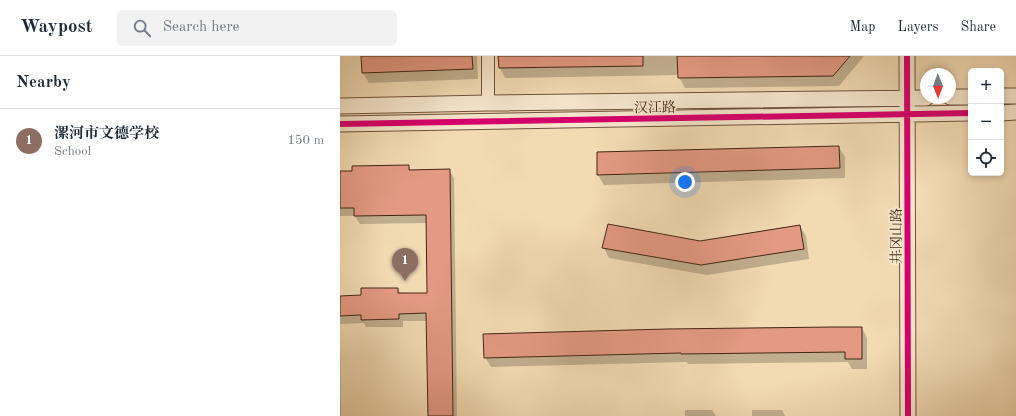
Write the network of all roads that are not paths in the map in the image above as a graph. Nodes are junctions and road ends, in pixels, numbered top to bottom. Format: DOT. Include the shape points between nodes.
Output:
graph roads {
  1 [pos="488,56"];
  2 [pos="907,56"];
  3 [pos="1004,96"];
  4 [pos="1016,96"];
  5 [pos="956,97"];
  6 [pos="968,97"];
  7 [pos="908,98"];
  8 [pos="920,98"];
  9 [pos="488,103"];
  10 [pos="340,106"];
  11 [pos="1016,112"];
  12 [pos="968,113"];
  13 [pos="1004,113"];
  14 [pos="907,115"];
  15 [pos="340,124"];
  16 [pos="908,416"];
  1 -- 9 [label="street"];
  2 -- 7 [label="street, 井冈山路"];
  3 -- 4 [label="street"];
  5 -- 6 [label="street"];
  7 -- 8 [label="street, 汉江路"];
  7 -- 9 [label="street, 汉江路"];
  7 -- 14 [label="street, 井冈山路"];
  9 -- 10 [label="street, 汉江路"];
  11 -- 13 [label="street"];
  12 -- 14 [label="street, 汉江路"];
  14 -- 15 [label="street, 汉江路"];
  14 -- 16 [label="street, 井冈山路"];
}
